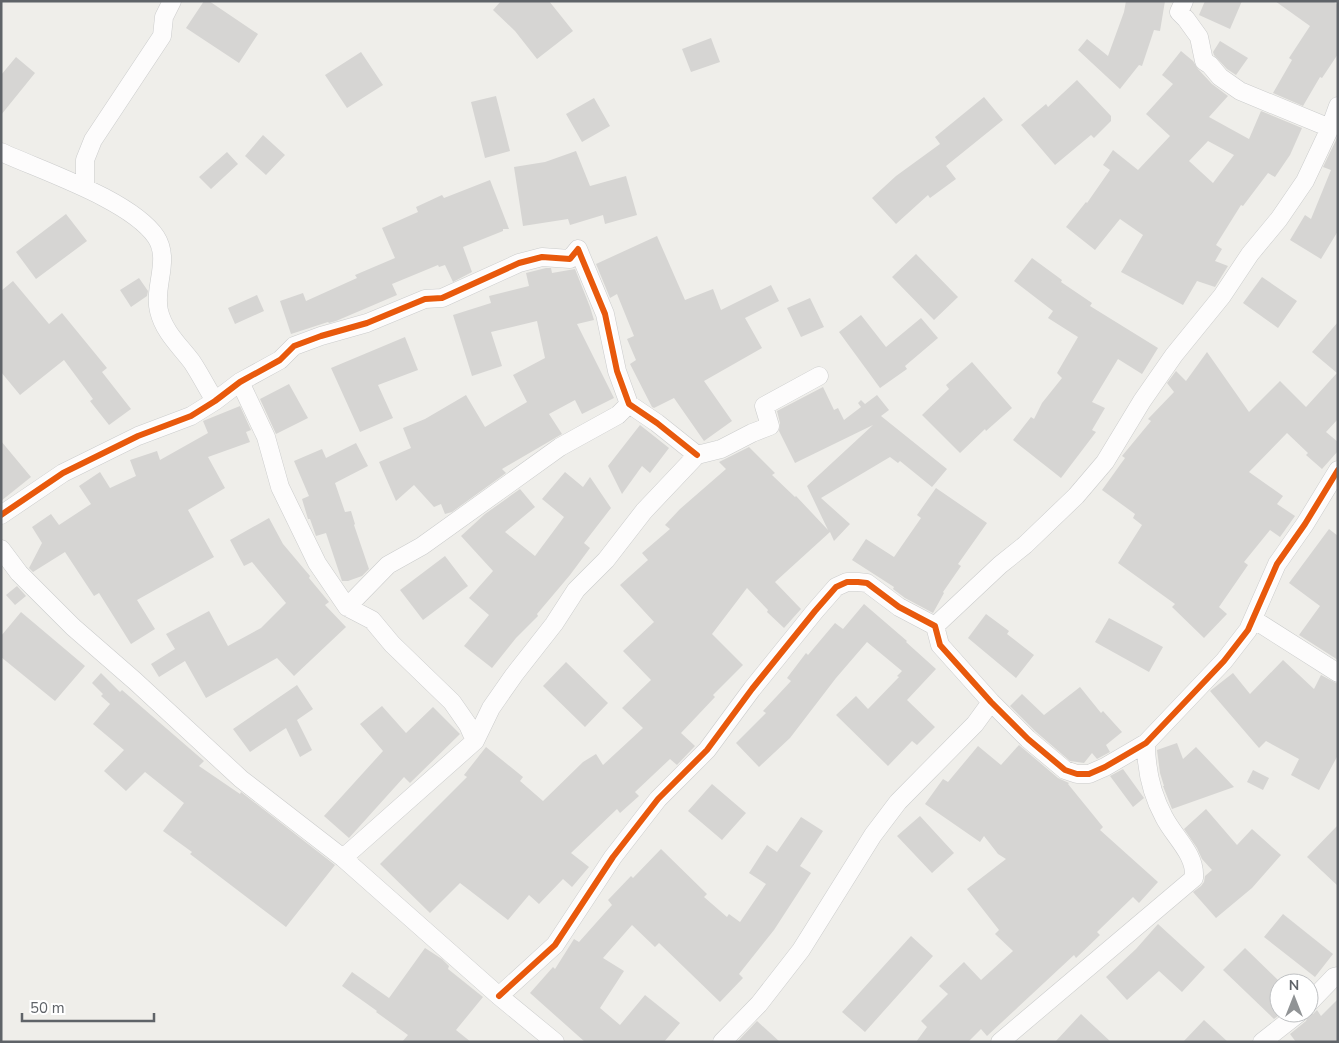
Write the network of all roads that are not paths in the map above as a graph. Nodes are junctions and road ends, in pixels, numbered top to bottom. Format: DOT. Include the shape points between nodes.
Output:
graph roads {
  1 [pos="172,1"];
  2 [pos="1184,1"];
  3 [pos="1338,106"];
  4 [pos="1330,128"];
  5 [pos="1,152"];
  6 [pos="85,187"];
  7 [pos="819,376"];
  8 [pos="240,382"];
  9 [pos="215,401"];
  10 [pos="629,404"];
  11 [pos="698,455"];
  12 [pos="1338,470"];
  13 [pos="1,515"];
  14 [pos="1,549"];
  15 [pos="1,573"];
  16 [pos="19,573"];
  17 [pos="347,607"];
  18 [pos="1253,618"];
  19 [pos="935,626"];
  20 [pos="1338,674"];
  21 [pos="990,702"];
  22 [pos="476,741"];
  23 [pos="1146,743"];
  24 [pos="343,858"];
  25 [pos="1338,976"];
  26 [pos="1319,993"];
  27 [pos="499,996"];
  28 [pos="1286,1023"];
  29 [pos="554,1042"];
  30 [pos="722,1042"];
  31 [pos="1000,1042"];
  32 [pos="1262,1042"];
  1 -- 6 [label="street" via="164,17 162,36 93,140 86,160"];
  2 -- 4 [label="street" via="1178,12 1199,37 1204,61 1220,77 1240,91"];
  3 -- 4 [label="street"];
  4 -- 19 [label="street" via="1305,182 1222,296 1174,355 1105,462 1026,545"];
  5 -- 6 [label="street"];
  6 -- 9 [label="street" via="126,210 157,238 162,270 159,311 170,335 192,362"];
  7 -- 11 [label="street" via="764,406 770,426 721,449"];
  8 -- 9 [label="street"];
  8 -- 10 [label="street" via="280,360 294,346 367,323 424,299 442,298 519,263 542,257 570,259 578,250 605,314"];
  8 -- 17 [label="street" via="266,437 280,487 316,562"];
  9 -- 13 [label="street" via="191,416 138,436 63,473"];
  10 -- 11 [label="street"];
  10 -- 17 [label="street" via="618,415 560,447 422,546 388,565"];
  11 -- 22 [label="street" via="576,590 491,708"];
  12 -- 18 [label="street" via="1277,564"];
  14 -- 16 [label="street"];
  15 -- 16 [label="street"];
  16 -- 24 [label="street" via="73,627 241,779"];
  17 -- 22 [label="street" via="372,620 452,702"];
  18 -- 20 [label="street"];
  18 -- 23 [label="street" via="1224,662"];
  19 -- 21 [label="street" via="940,644"];
  19 -- 27 [label="street" via="899,607 868,583 847,582 836,587 706,750 641,821 555,945"];
  21 -- 23 [label="street" via="1050,758 1065,770 1077,774 1089,774 1105,767"];
  21 -- 30 [label="street" via="974,724 898,802 873,835 801,950 759,1004"];
  22 -- 24 [label="street"];
  23 -- 31 [label="street" via="1146,758 1155,796 1164,817 1193,862 1194,878"];
  24 -- 27 [label="street"];
  25 -- 26 [label="street"];
  27 -- 29 [label="street"];
  28 -- 32 [label="street"];
}
